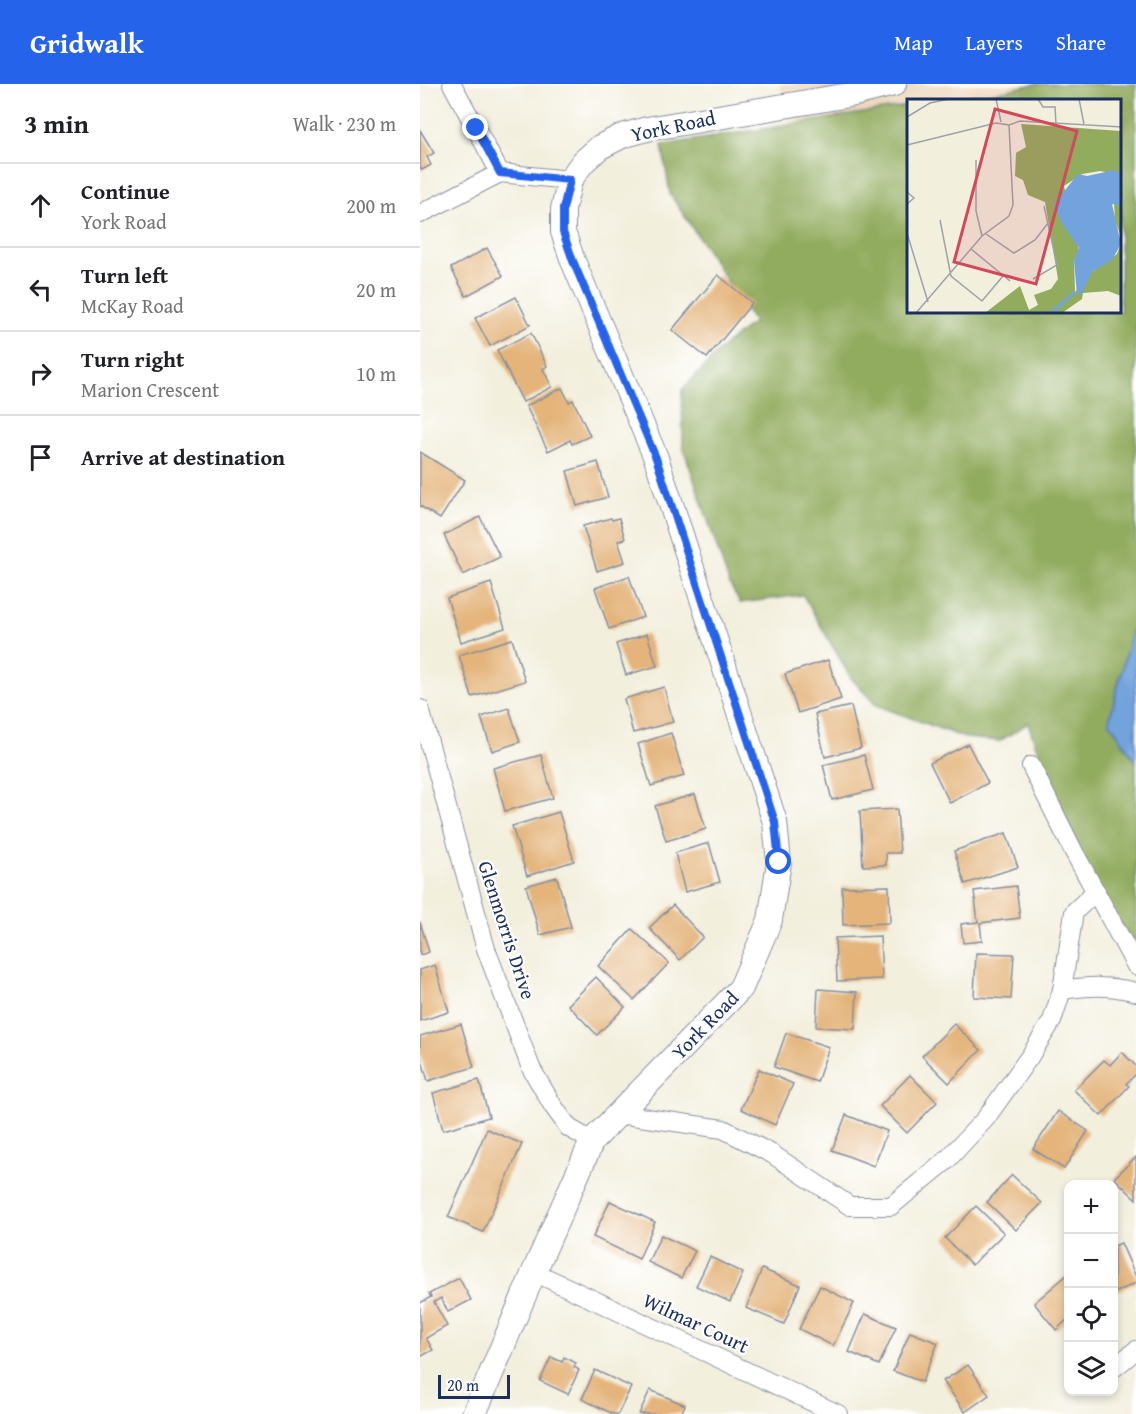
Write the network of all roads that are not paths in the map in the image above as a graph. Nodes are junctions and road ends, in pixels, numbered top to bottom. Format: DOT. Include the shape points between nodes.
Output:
graph roads {
  1 [pos="452,84"];
  2 [pos="894,84"];
  3 [pos="500,173"];
  4 [pos="570,180"];
  5 [pos="420,214"];
  6 [pos="420,709"];
  7 [pos="1031,766"];
  8 [pos="1096,891"];
  9 [pos="1136,966"];
  10 [pos="1062,990"];
  11 [pos="1136,992"];
  12 [pos="619,1114"];
  13 [pos="592,1141"];
  14 [pos="534,1272"];
  15 [pos="1136,1350"];
  16 [pos="1118,1364"];
  17 [pos="474,1414"];
  18 [pos="838,1414"];
  1 -- 3 [label="street"];
  2 -- 4 [label="street, York Road" via="622,136 600,147"];
  3 -- 4 [label="street"];
  3 -- 5 [label="street"];
  4 -- 12 [label="street, York Road" via="563,209 563,232 656,458 775,822 779,862 770,920 741,988"];
  6 -- 13 [label="street, Glenmorris Drive" via="486,949 531,1068 569,1128"];
  7 -- 8 [label="street"];
  8 -- 9 [label="street"];
  8 -- 10 [label="street" via="1074,912"];
  10 -- 11 [label="street" via="1115,987"];
  10 -- 12 [label="street" via="1052,1021 986,1118 946,1161 891,1206 850,1206 771,1154 723,1129"];
  12 -- 13 [label="street, York Road"];
  13 -- 14 [label="street, York Road"];
  14 -- 17 [label="street, York Road"];
  14 -- 18 [label="street, Wilmar Court"];
  15 -- 16 [label="street"];
}
